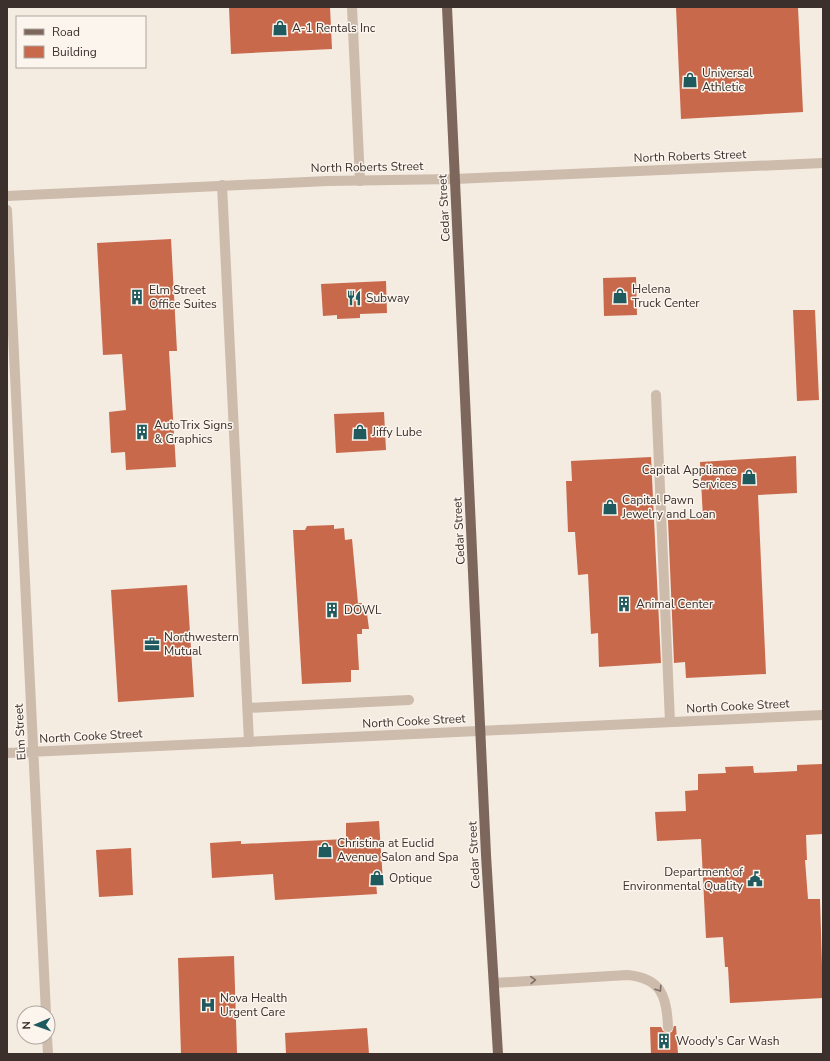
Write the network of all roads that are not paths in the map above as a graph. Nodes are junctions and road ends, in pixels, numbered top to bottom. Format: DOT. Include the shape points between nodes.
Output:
graph roads {
  1 [pos="352,7"];
  2 [pos="447,7"];
  3 [pos="823,163"];
  4 [pos="455,179"];
  5 [pos="360,180"];
  6 [pos="222,185"];
  7 [pos="7,196"];
  8 [pos="7,210"];
  9 [pos="656,395"];
  10 [pos="409,700"];
  11 [pos="248,708"];
  12 [pos="823,715"];
  13 [pos="670,722"];
  14 [pos="482,732"];
  15 [pos="249,742"];
  16 [pos="34,752"];
  17 [pos="7,754"];
  18 [pos="494,983"];
  19 [pos="46,1005"];
  20 [pos="668,1027"];
  21 [pos="498,1054"];
  1 -- 5 [label="street"];
  2 -- 4 [label="main road, Cedar Street"];
  3 -- 4 [label="street, North Roberts Street"];
  4 -- 5 [label="street, North Roberts Street"];
  4 -- 14 [label="main road, Cedar Street"];
  5 -- 6 [label="street, North Roberts Street"];
  6 -- 7 [label="street, North Roberts Street"];
  6 -- 11 [label="street"];
  8 -- 16 [label="street, Elm Street"];
  9 -- 13 [label="street"];
  10 -- 11 [label="street"];
  11 -- 15 [label="street"];
  12 -- 13 [label="street, North Cooke Street"];
  13 -- 14 [label="street, North Cooke Street"];
  14 -- 15 [label="street, North Cooke Street"];
  14 -- 18 [label="main road, Cedar Street"];
  15 -- 16 [label="street, North Cooke Street"];
  16 -- 17 [label="street, North Cooke Street"];
  16 -- 19 [label="street, Elm Street"];
  18 -- 20 [label="street, one-way" via="641,976 655,983 664,996 668,1010"];
  18 -- 21 [label="main road, Cedar Street"];
}
